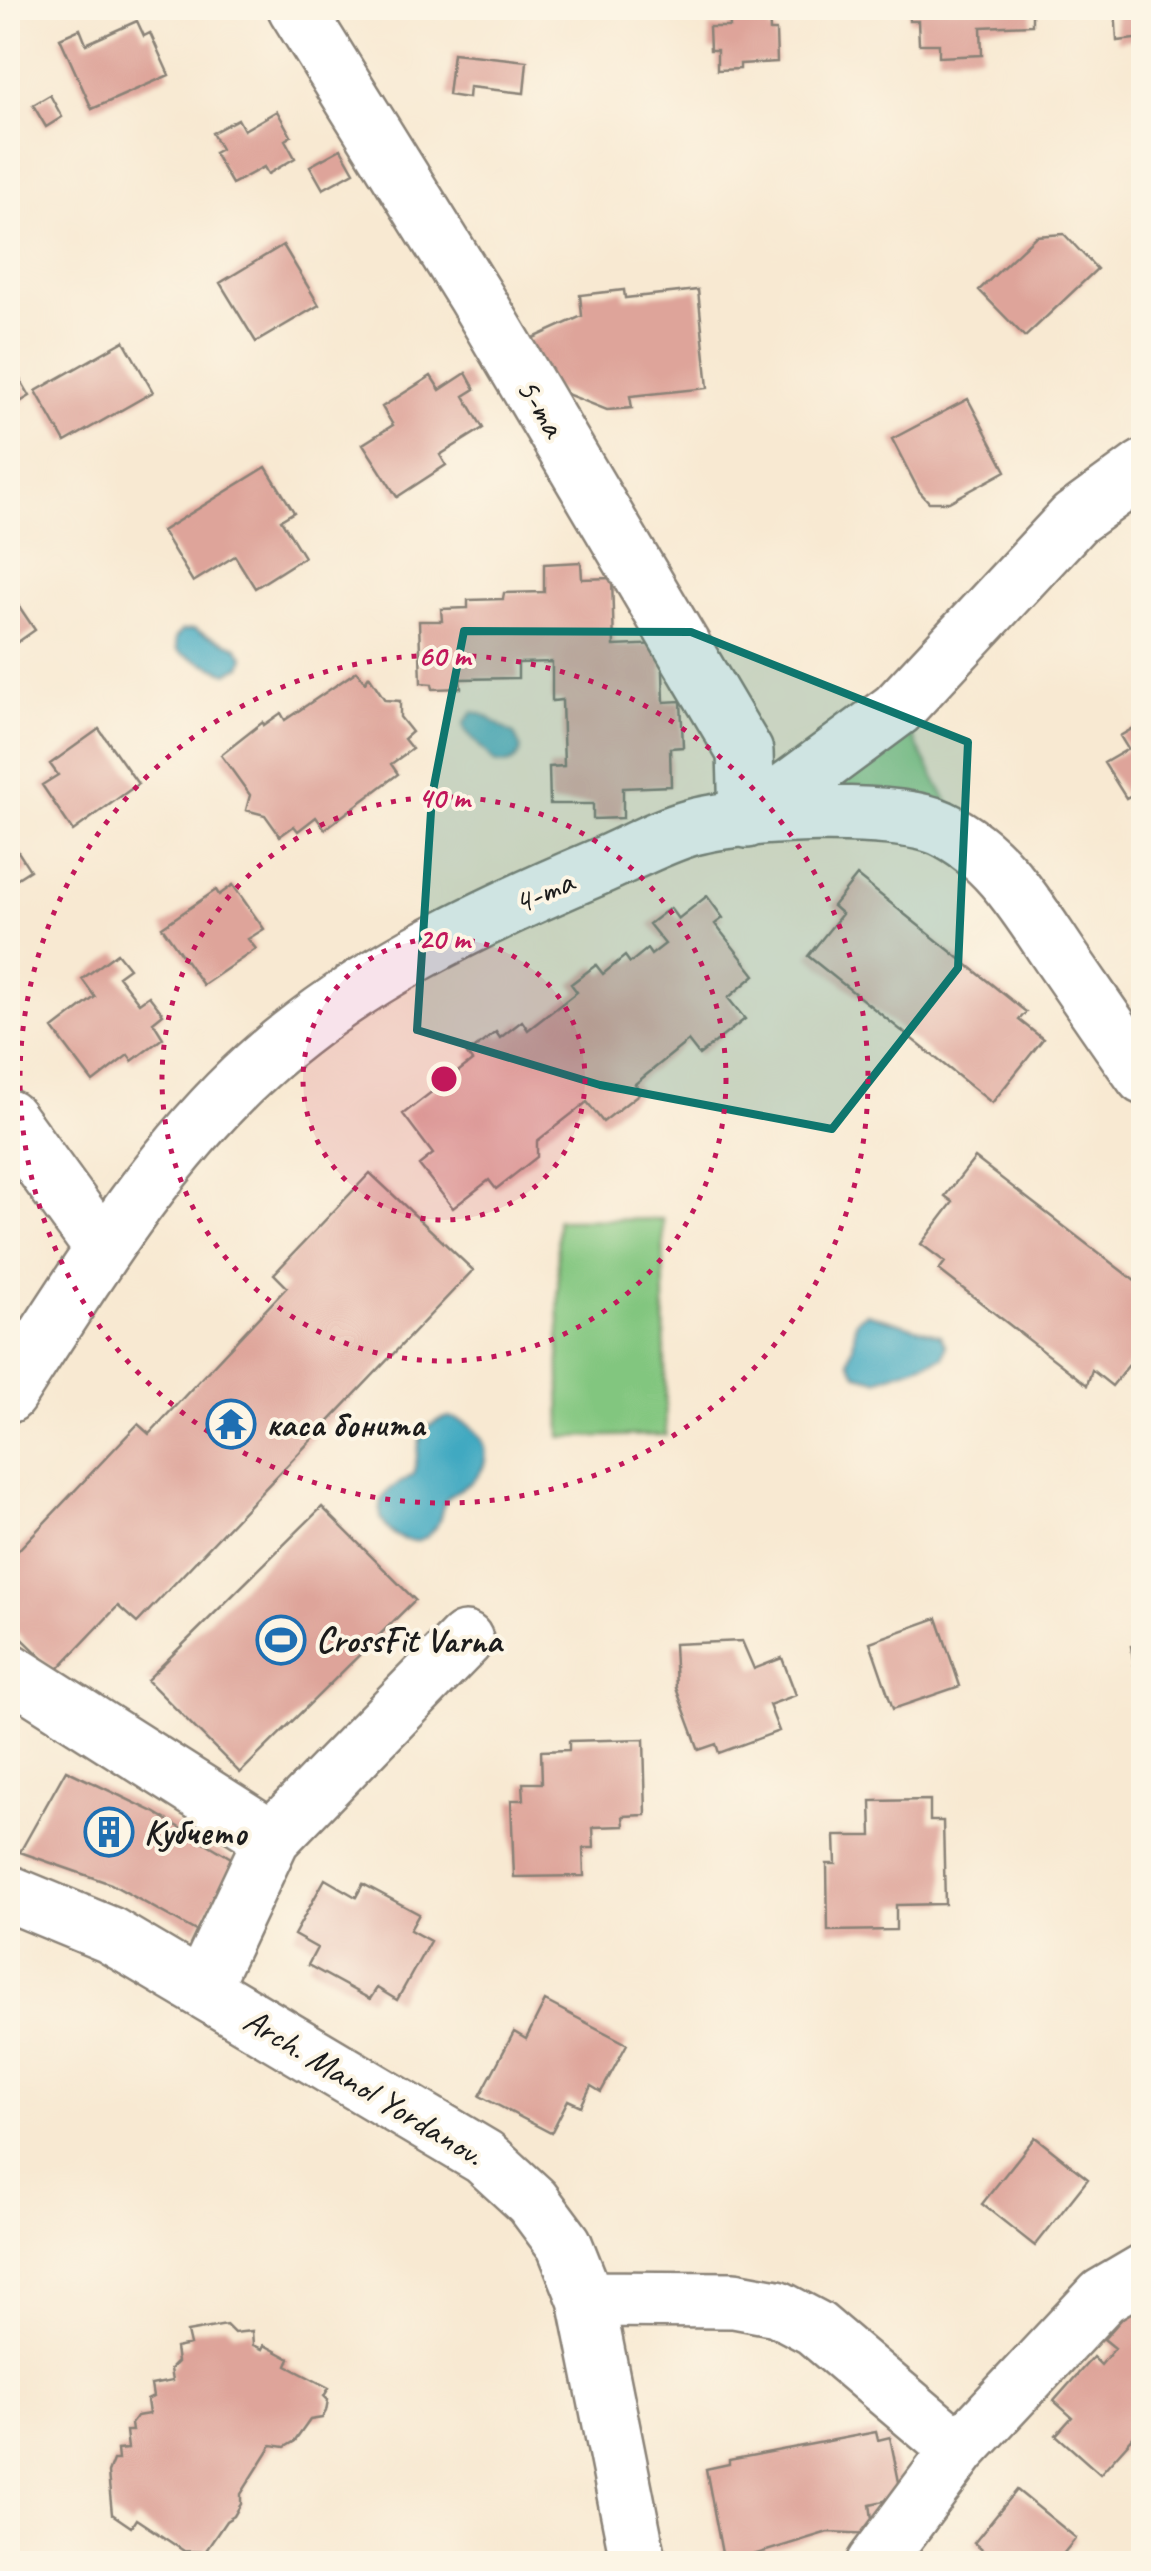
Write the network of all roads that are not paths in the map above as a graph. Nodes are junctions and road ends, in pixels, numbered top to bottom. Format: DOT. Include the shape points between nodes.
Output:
graph roads {
  1 [pos="296,8"];
  2 [pos="1144,468"];
  3 [pos="747,820"];
  4 [pos="1144,1078"];
  5 [pos="8,1118"];
  6 [pos="103,1249"];
  7 [pos="8,1395"];
  8 [pos="465,1640"];
  9 [pos="8,1670"];
  10 [pos="272,1838"];
  11 [pos="8,1893"];
  12 [pos="200,1989"];
  13 [pos="1144,2272"];
  14 [pos="586,2298"];
  15 [pos="959,2450"];
  16 [pos="639,2564"];
  17 [pos="874,2564"];
  1 -- 3 [label="street, 5-та" via="745,752"];
  2 -- 3 [label="street, 4-та" via="1074,519 897,709"];
  3 -- 4 [label="street" via="897,818 938,827 972,847 1005,876"];
  3 -- 6 [label="street, 4-та" via="693,827 544,890 420,950 334,1006 258,1064"];
  5 -- 6 [label="street"];
  6 -- 7 [label="street, 4-та"];
  8 -- 10 [label="street"];
  9 -- 10 [label="street"];
  10 -- 12 [label="street"];
  11 -- 12 [label="street, Arch. Manol Yordanov." via="110,1935"];
  12 -- 14 [label="street, Arch. Manol Yordanov." via="484,2157 532,2201 564,2244"];
  13 -- 15 [label="street" via="1103,2296"];
  14 -- 15 [label="street" via="734,2300 777,2308 815,2328"];
  14 -- 16 [label="street, Arch. Manol Yordanov."];
  15 -- 17 [label="street"];
}
